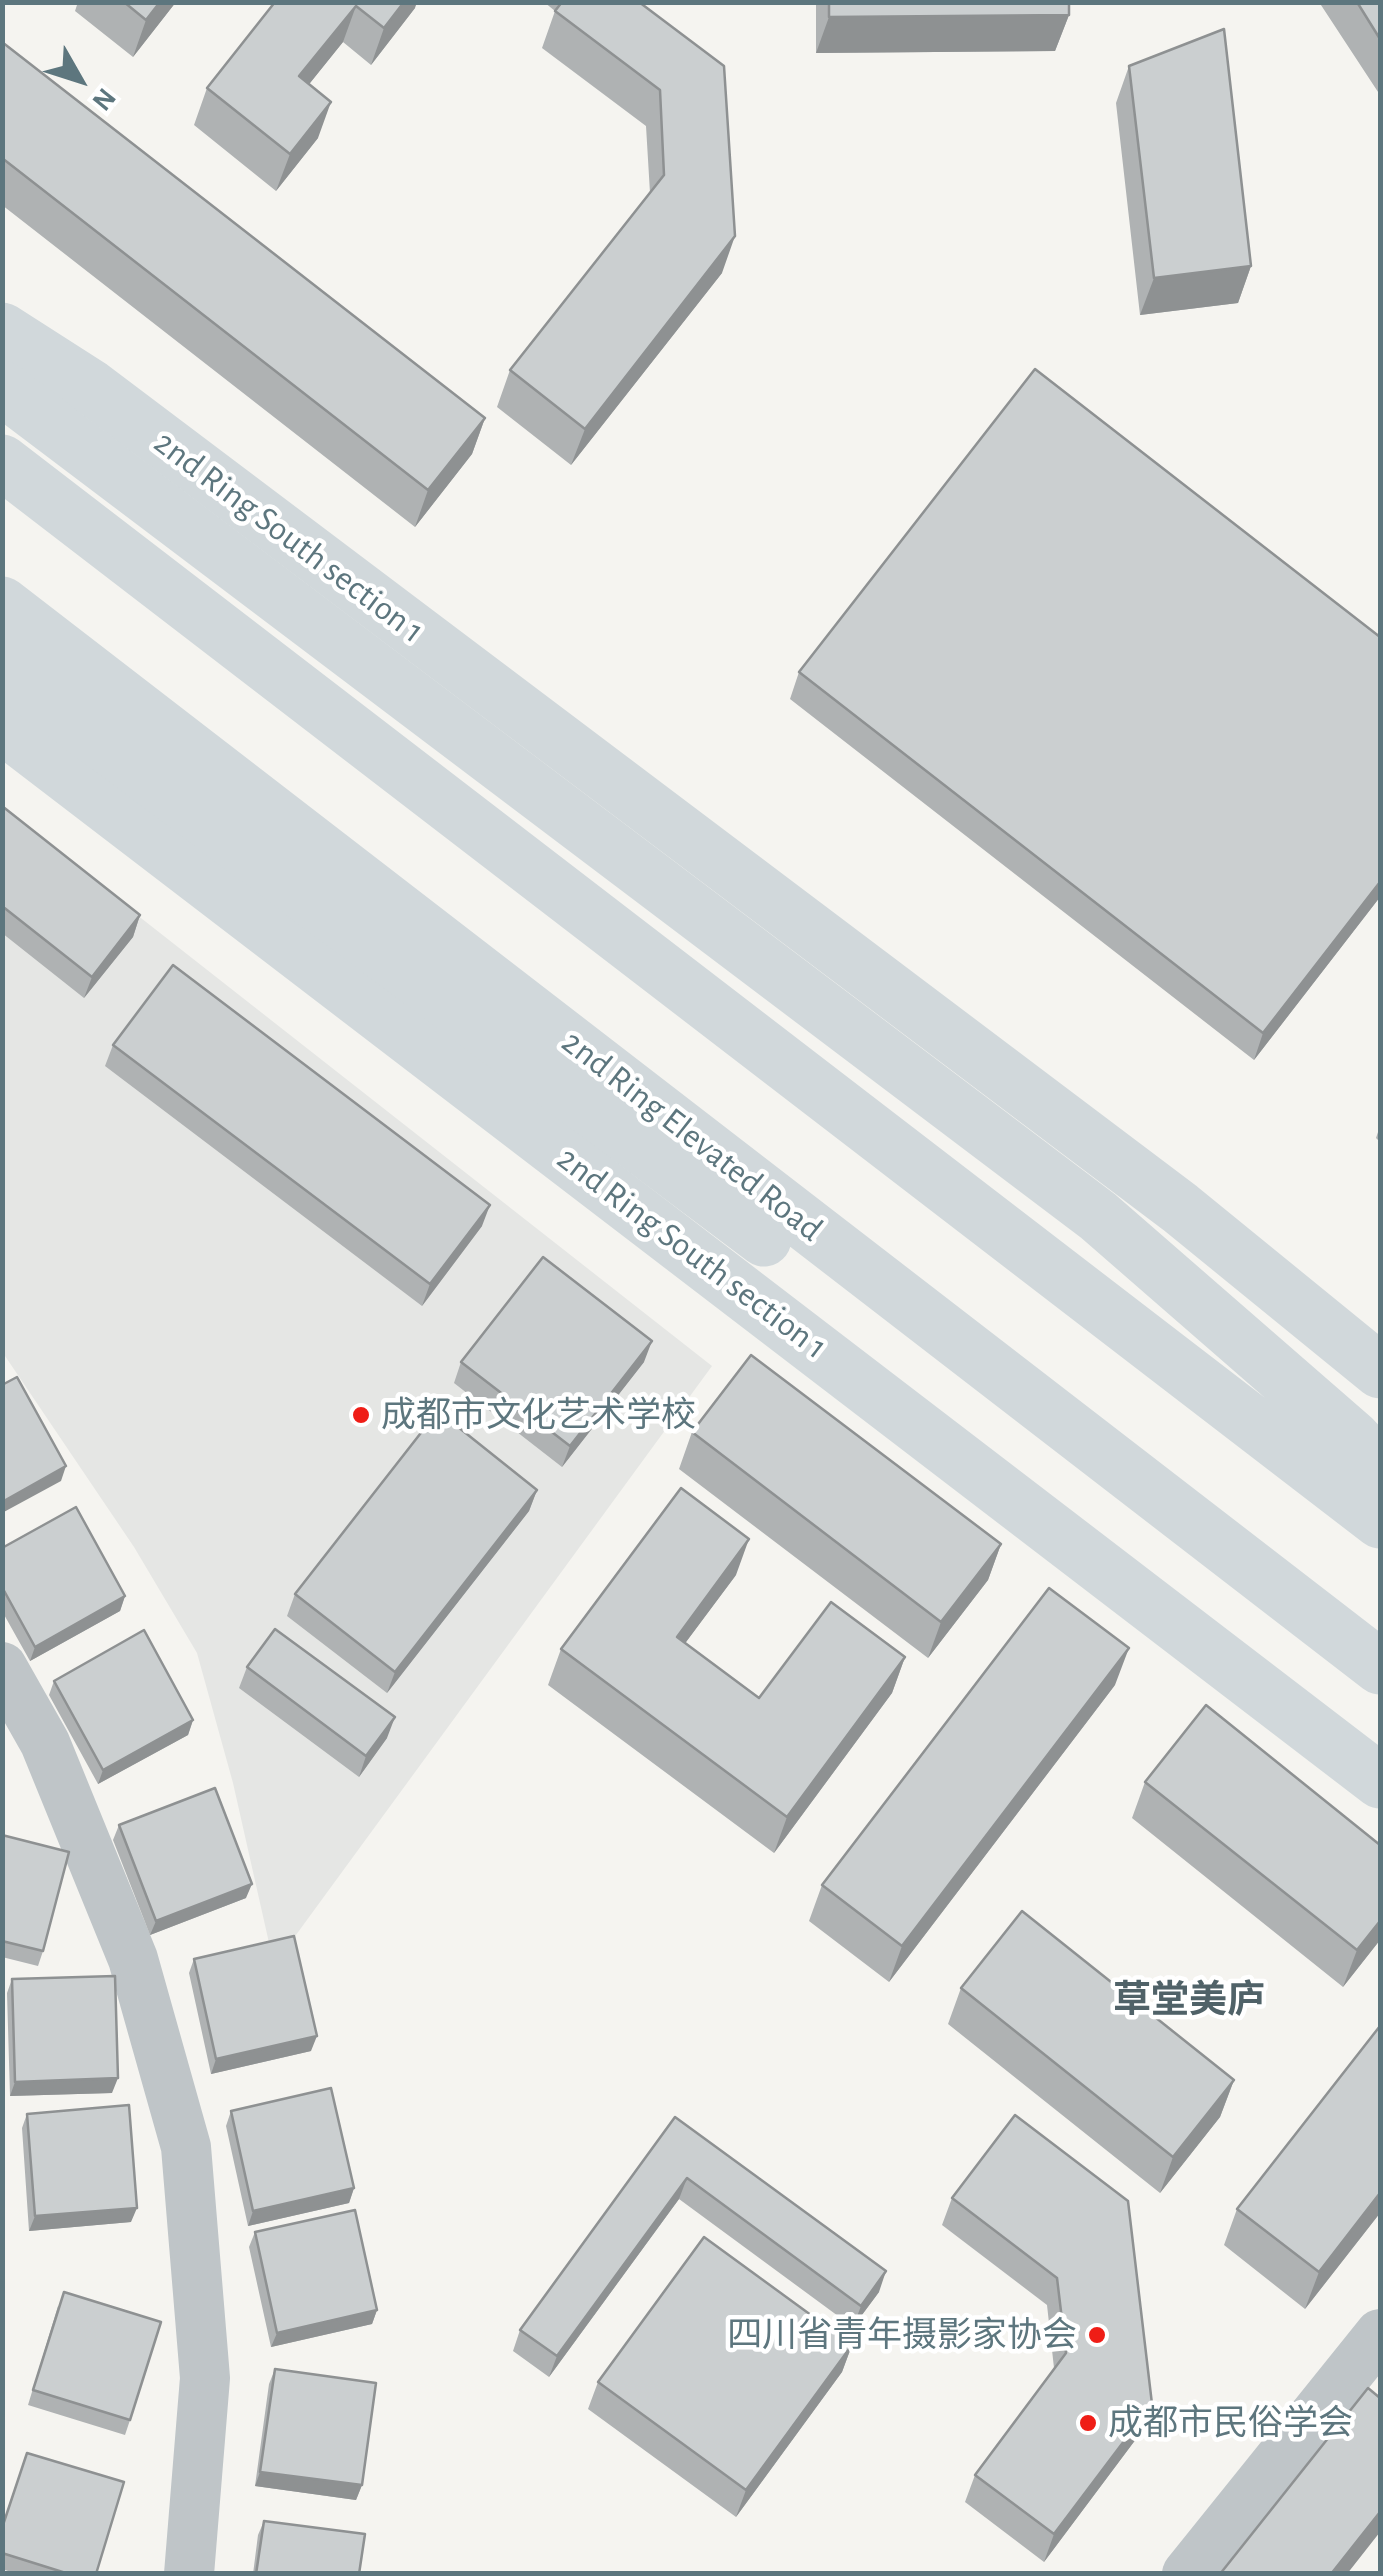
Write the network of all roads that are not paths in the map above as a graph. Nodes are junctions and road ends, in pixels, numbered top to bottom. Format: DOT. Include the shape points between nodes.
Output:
graph roads {
  1 [pos="2,330"];
  2 [pos="2,388"];
  3 [pos="2,462"];
  4 [pos="2,604"];
  5 [pos="2,668"];
  6 [pos="2,726"];
  7 [pos="1380,1371"];
  8 [pos="1380,1467"];
  9 [pos="1380,1521"];
  10 [pos="2,1668"];
  11 [pos="1380,1670"];
  12 [pos="1380,1780"];
  13 [pos="1380,2334"];
  14 [pos="189,2574"];
  15 [pos="1187,2574"];
  1 -- 7 [label="main road, 2nd Ring South section 1" via="91,387 1165,1196"];
  2 -- 8 [label="main road" via="1098,1216"];
  3 -- 9 [label="main road"];
  4 -- 11 [label="main road, 2nd Ring Elevated Road"];
  5 -- 11 [label="main road" via="1061,1462"];
  6 -- 12 [label="main road, 2nd Ring South section 1"];
  10 -- 14 [label="street" via="45,1744 132,1959 186,2147 205,2378"];
  13 -- 15 [label="street"];
}
